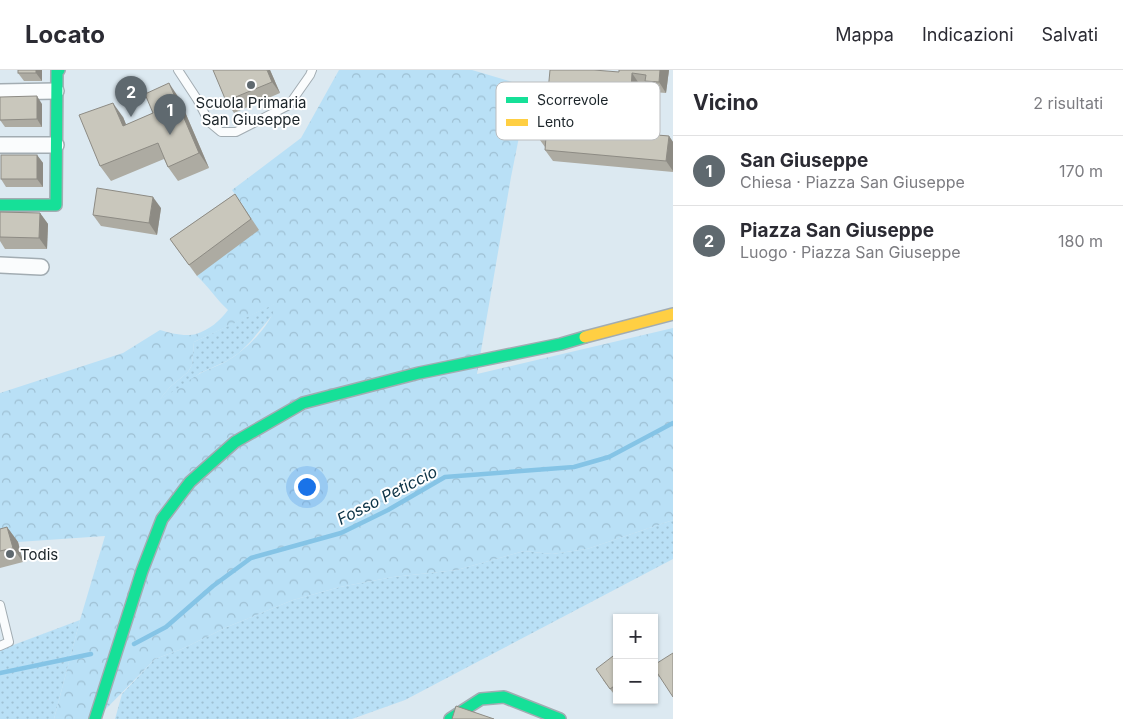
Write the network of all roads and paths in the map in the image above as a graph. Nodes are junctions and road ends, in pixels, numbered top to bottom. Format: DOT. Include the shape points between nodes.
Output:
graph roads {
  1 [pos="59,70"];
  2 [pos="178,70"];
  3 [pos="312,70"];
  4 [pos="56,91"];
  5 [pos="0,92"];
  6 [pos="0,145"];
  7 [pos="56,145"];
  8 [pos="0,205"];
  9 [pos="0,265"];
  10 [pos="41,267"];
  11 [pos="673,314"];
  12 [pos="0,605"];
  13 [pos="0,646"];
  14 [pos="96,719"];
  15 [pos="450,719"];
  16 [pos="560,719"];
  1 -- 4 [label="street"];
  2 -- 3 [label="lane" via="209,122 221,132 236,132 288,105"];
  4 -- 5 [label="street"];
  4 -- 7 [label="street"];
  6 -- 7 [label="street"];
  7 -- 8 [label="street" via="56,205"];
  9 -- 10 [label="street"];
  11 -- 14 [label="street" via="561,344 419,373 303,403 235,442 190,482 162,519 142,571"];
  12 -- 13 [label="lane" via="9,642"];
  15 -- 16 [label="street" via="481,699 504,697"];
}
